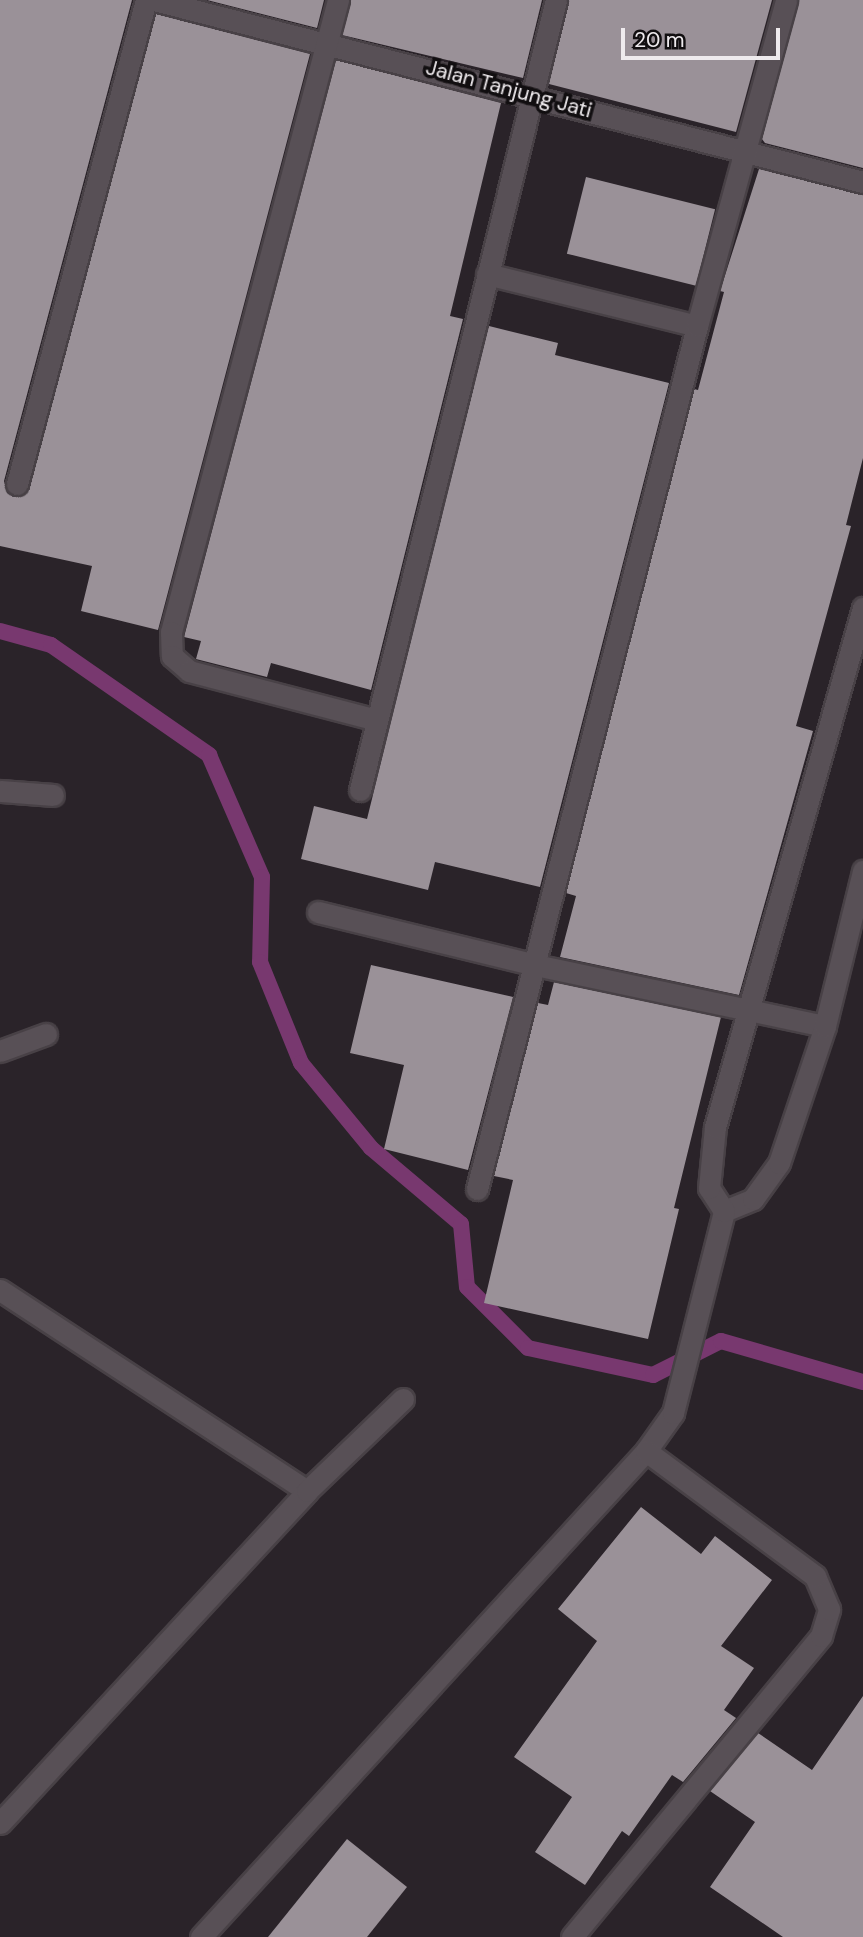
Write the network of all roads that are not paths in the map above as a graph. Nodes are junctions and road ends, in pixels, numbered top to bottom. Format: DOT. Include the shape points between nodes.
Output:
graph roads {
  1 [pos="146,0"];
  2 [pos="154,0"];
  3 [pos="338,0"];
  4 [pos="556,0"];
  5 [pos="786,0"];
  6 [pos="328,42"];
  7 [pos="534,94"];
  8 [pos="747,153"];
  9 [pos="863,182"];
  10 [pos="487,274"];
  11 [pos="697,326"];
  12 [pos="17,484"];
  13 [pos="863,608"];
  14 [pos="377,720"];
  15 [pos="0,790"];
  16 [pos="360,790"];
  17 [pos="53,795"];
  18 [pos="863,871"];
  19 [pos="318,912"];
  20 [pos="535,965"];
  21 [pos="750,1013"];
  22 [pos="825,1026"];
  23 [pos="46,1034"];
  24 [pos="0,1051"];
  25 [pos="477,1189"];
  26 [pos="724,1211"];
  27 [pos="0,1290"];
  28 [pos="403,1399"];
  29 [pos="646,1451"];
  30 [pos="307,1491"];
  31 [pos="0,1823"];
  32 [pos="201,1937"];
  33 [pos="572,1937"];
  1 -- 12 [label="street"];
  2 -- 6 [label="street, Jalan Tanjung Jati"];
  3 -- 6 [label="street"];
  4 -- 7 [label="street"];
  5 -- 8 [label="street"];
  6 -- 7 [label="street, Jalan Tanjung Jati"];
  6 -- 14 [label="street" via="171,632 172,656 189,671"];
  7 -- 8 [label="street, Jalan Tanjung Jati"];
  7 -- 10 [label="street"];
  8 -- 9 [label="street, Jalan Tanjung Jati"];
  8 -- 11 [label="street"];
  10 -- 11 [label="street"];
  10 -- 14 [label="street"];
  11 -- 20 [label="street"];
  13 -- 21 [label="street"];
  14 -- 16 [label="street"];
  15 -- 17 [label="street"];
  18 -- 22 [label="street"];
  19 -- 20 [label="street"];
  20 -- 21 [label="street"];
  20 -- 25 [label="street"];
  21 -- 22 [label="street"];
  21 -- 26 [label="street" via="715,1127 709,1188"];
  22 -- 26 [label="street" via="779,1163 753,1199"];
  23 -- 24 [label="street"];
  26 -- 29 [label="street" via="673,1413"];
  27 -- 30 [label="street"];
  28 -- 30 [label="street"];
  29 -- 32 [label="street"];
  29 -- 33 [label="street" via="815,1576 829,1609 821,1636"];
  30 -- 31 [label="street"];
}
